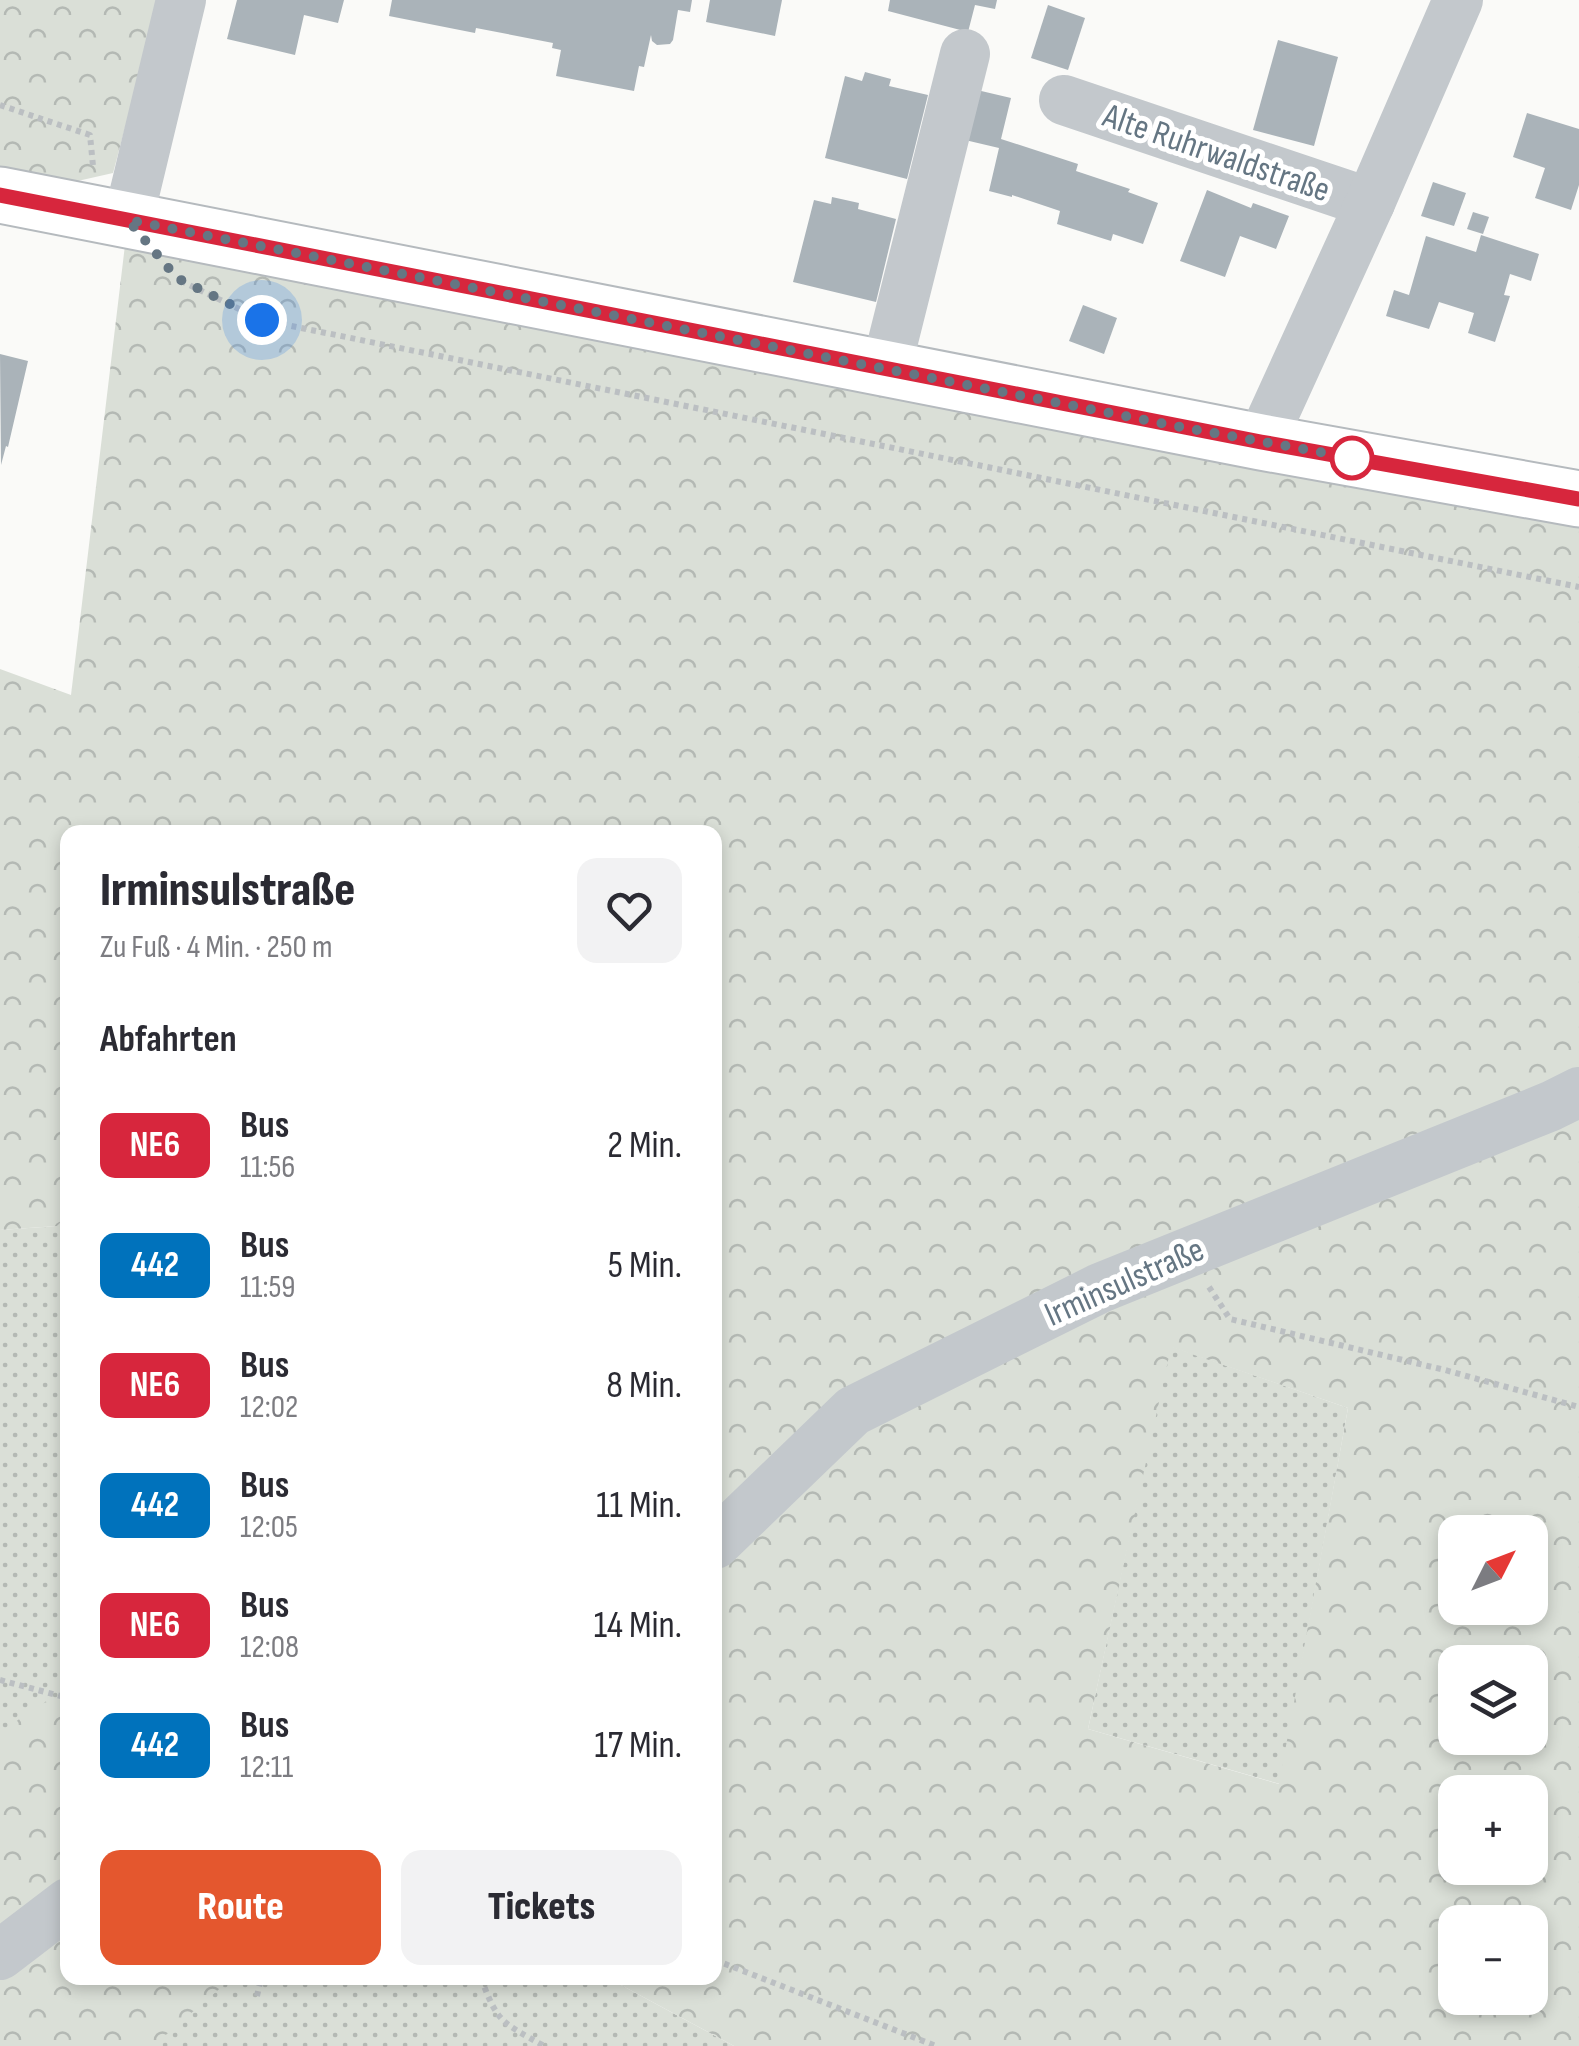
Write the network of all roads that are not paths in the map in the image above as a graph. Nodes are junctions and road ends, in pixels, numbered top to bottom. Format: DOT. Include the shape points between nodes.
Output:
graph roads {
  1 [pos="181,0"];
  2 [pos="1458,0"];
  3 [pos="965,54"];
  4 [pos="1064,100"];
  5 [pos="0,195"];
  6 [pos="1370,204"];
  7 [pos="128,220"];
  8 [pos="886,369"];
  9 [pos="1261,442"];
  10 [pos="1579,499"];
  11 [pos="1579,1092"];
  12 [pos="722,1537"];
  13 [pos="60,1909"];
  14 [pos="0,1955"];
  1 -- 7 [label="street"];
  2 -- 6 [label="street, Alte Ruhrwaldstraße"];
  3 -- 8 [label="street"];
  4 -- 6 [label="street, Alte Ruhrwaldstraße"];
  5 -- 7 [label="main road"];
  6 -- 9 [label="street, Alte Ruhrwaldstraße"];
  7 -- 8 [label="main road"];
  8 -- 9 [label="main road"];
  9 -- 10 [label="main road"];
  11 -- 12 [label="street, Irminsulstraße" via="1100,1288 853,1411"];
  13 -- 14 [label="street"];
}
